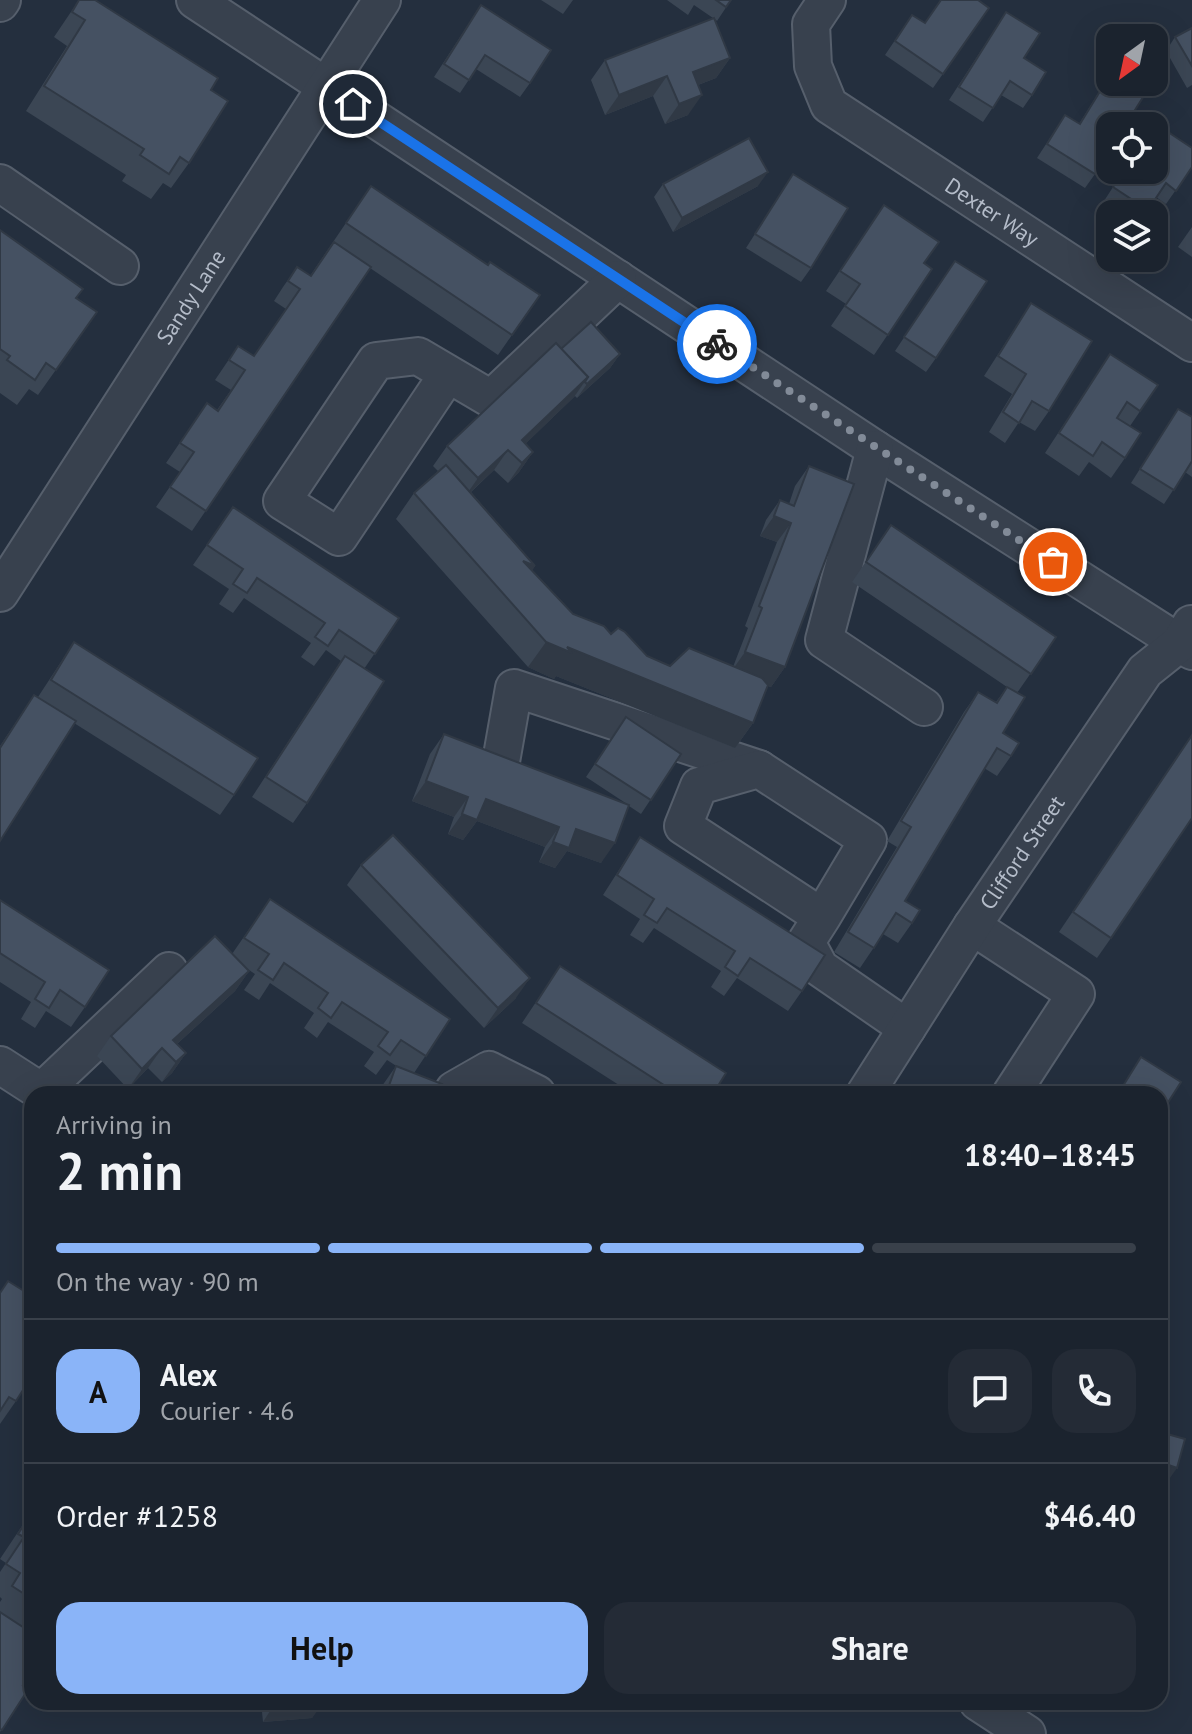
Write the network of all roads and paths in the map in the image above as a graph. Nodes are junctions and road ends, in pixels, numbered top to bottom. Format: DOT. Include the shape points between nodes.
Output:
graph roads {
  1 [pos="195,0"];
  2 [pos="382,0"];
  3 [pos="827,0"];
  4 [pos="326,87"];
  5 [pos="0,183"];
  6 [pos="120,266"];
  7 [pos="618,279"];
  8 [pos="1192,343"];
  9 [pos="448,374"];
  10 [pos="875,449"];
  11 [pos="0,593"];
  12 [pos="1188,639"];
  13 [pos="924,707"];
  14 [pos="759,769"];
  15 [pos="499,773"];
  16 [pos="822,917"];
  17 [pos="972,926"];
  18 [pos="169,971"];
  19 [pos="907,1028"];
  20 [pos="0,1065"];
  21 [pos="32,1086"];
  22 [pos="50,1086"];
  23 [pos="461,1086"];
  24 [pos="521,1086"];
  25 [pos="870,1086"];
  26 [pos="1016,1086"];
  27 [pos="990,1710"];
  28 [pos="1027,1734"];
  1 -- 4 [label="street"];
  2 -- 4 [label="street, Sandy Lane"];
  3 -- 8 [label="street, Dexter Way" via="811,24 813,66 829,105"];
  4 -- 7 [label="street"];
  4 -- 11 [label="street, Sandy Lane"];
  5 -- 6 [label="street"];
  7 -- 9 [label="street" via="491,399"];
  7 -- 10 [label="street"];
  9 -- 9 [label="street" via="418,356 376,361 282,501 339,537"];
  10 -- 12 [label="street"];
  10 -- 13 [label="street" via="824,640"];
  12 -- 17 [label="street, Clifford Street" via="1145,671"];
  14 -- 15 [label="street" via="514,688"];
  14 -- 16 [label="street" via="868,840"];
  14 -- 16 [label="street" via="699,786 683,826"];
  16 -- 19 [label="street" via="806,942 820,968"];
  17 -- 19 [label="street, Clifford Street"];
  17 -- 26 [label="street" via="1076,994"];
  18 -- 22 [label="street"];
  19 -- 25 [label="street, Clifford Street"];
  20 -- 21 [label="street"];
  23 -- 24 [label="street" via="489,1070"];
  27 -- 28 [label="street"];
}
